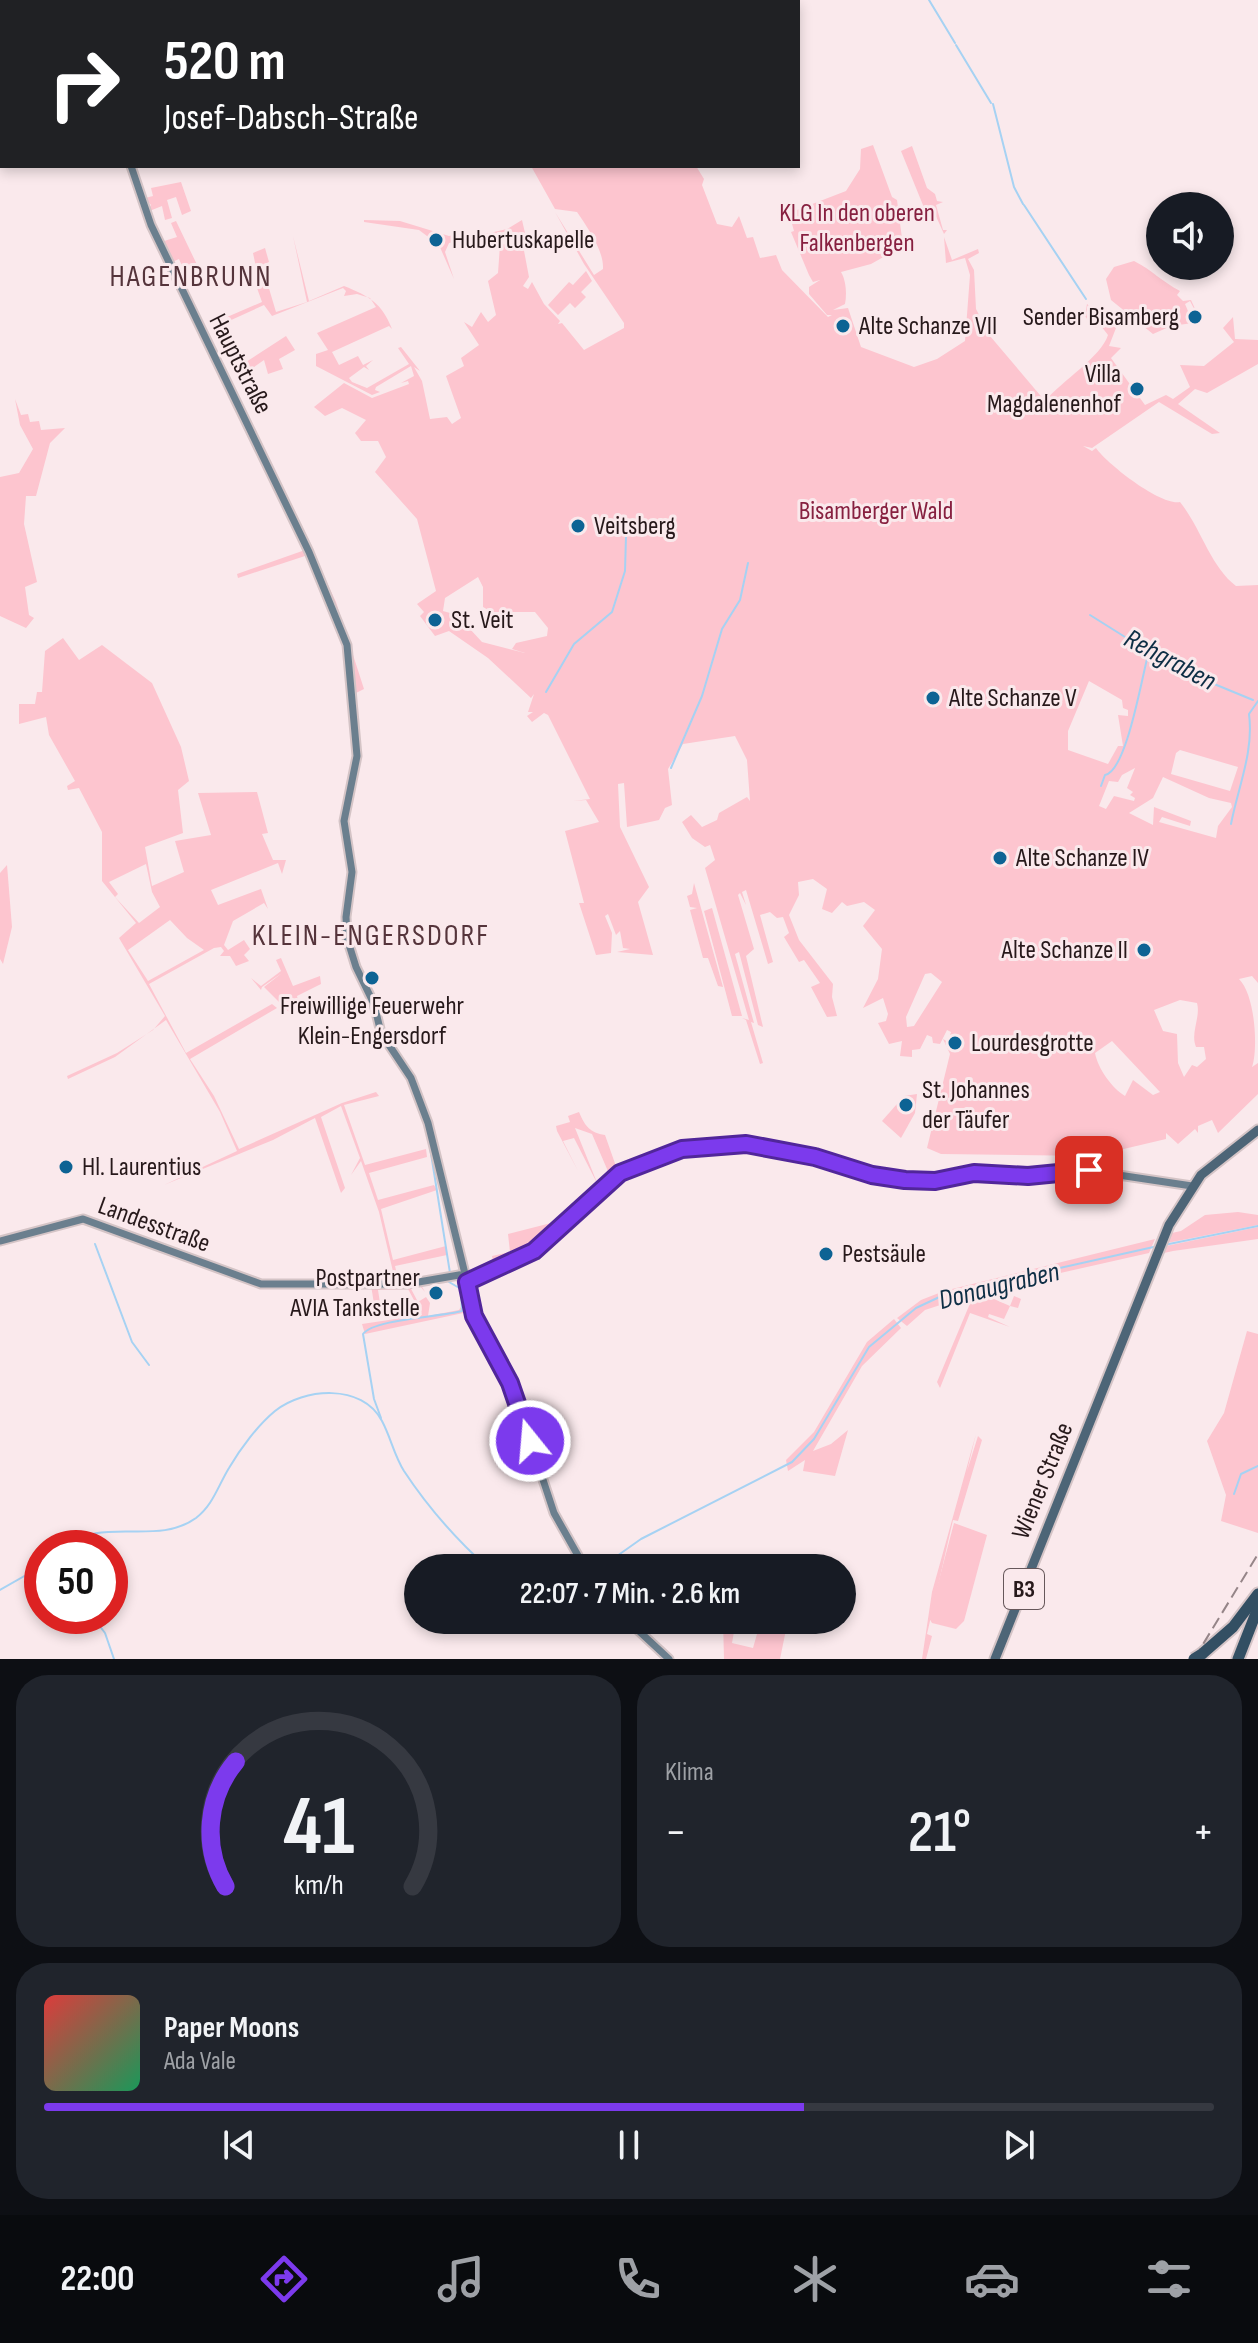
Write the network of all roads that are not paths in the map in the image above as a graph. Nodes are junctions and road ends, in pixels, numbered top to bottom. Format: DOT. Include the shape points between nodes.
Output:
graph roads {
  1 [pos="132,168"];
  2 [pos="1258,1130"];
  3 [pos="1193,1185"];
  4 [pos="0,1241"];
  5 [pos="463,1278"];
  6 [pos="577,1554"];
  7 [pos="1258,1594"];
  8 [pos="1258,1608"];
  9 [pos="1258,1620"];
  10 [pos="642,1634"];
  11 [pos="1198,1656"];
  12 [pos="669,1659"];
  13 [pos="995,1659"];
  14 [pos="1241,1659"];
  1 -- 5 [label="main road, Hauptstraße" via="151,225 274,478 347,645 357,756 343,827 352,872 348,941 381,1033 411,1078 428,1123"];
  2 -- 3 [label="main road, B3"];
  3 -- 5 [label="main road" via="1085,1170 921,1181 872,1175 743,1144 671,1151 616,1175 534,1251"];
  3 -- 13 [label="main road, Wiener Straße / B3" via="1156,1254"];
  4 -- 5 [label="main road, Landesstraße" via="83,1219 271,1285"];
  5 -- 6 [label="main road" via="478,1325 513,1389 554,1513"];
  7 -- 11 [label="highway" via="1237,1623"];
  8 -- 14 [label="highway"];
  9 -- 14 [label="highway"];
  10 -- 12 [label="main road"];
}
